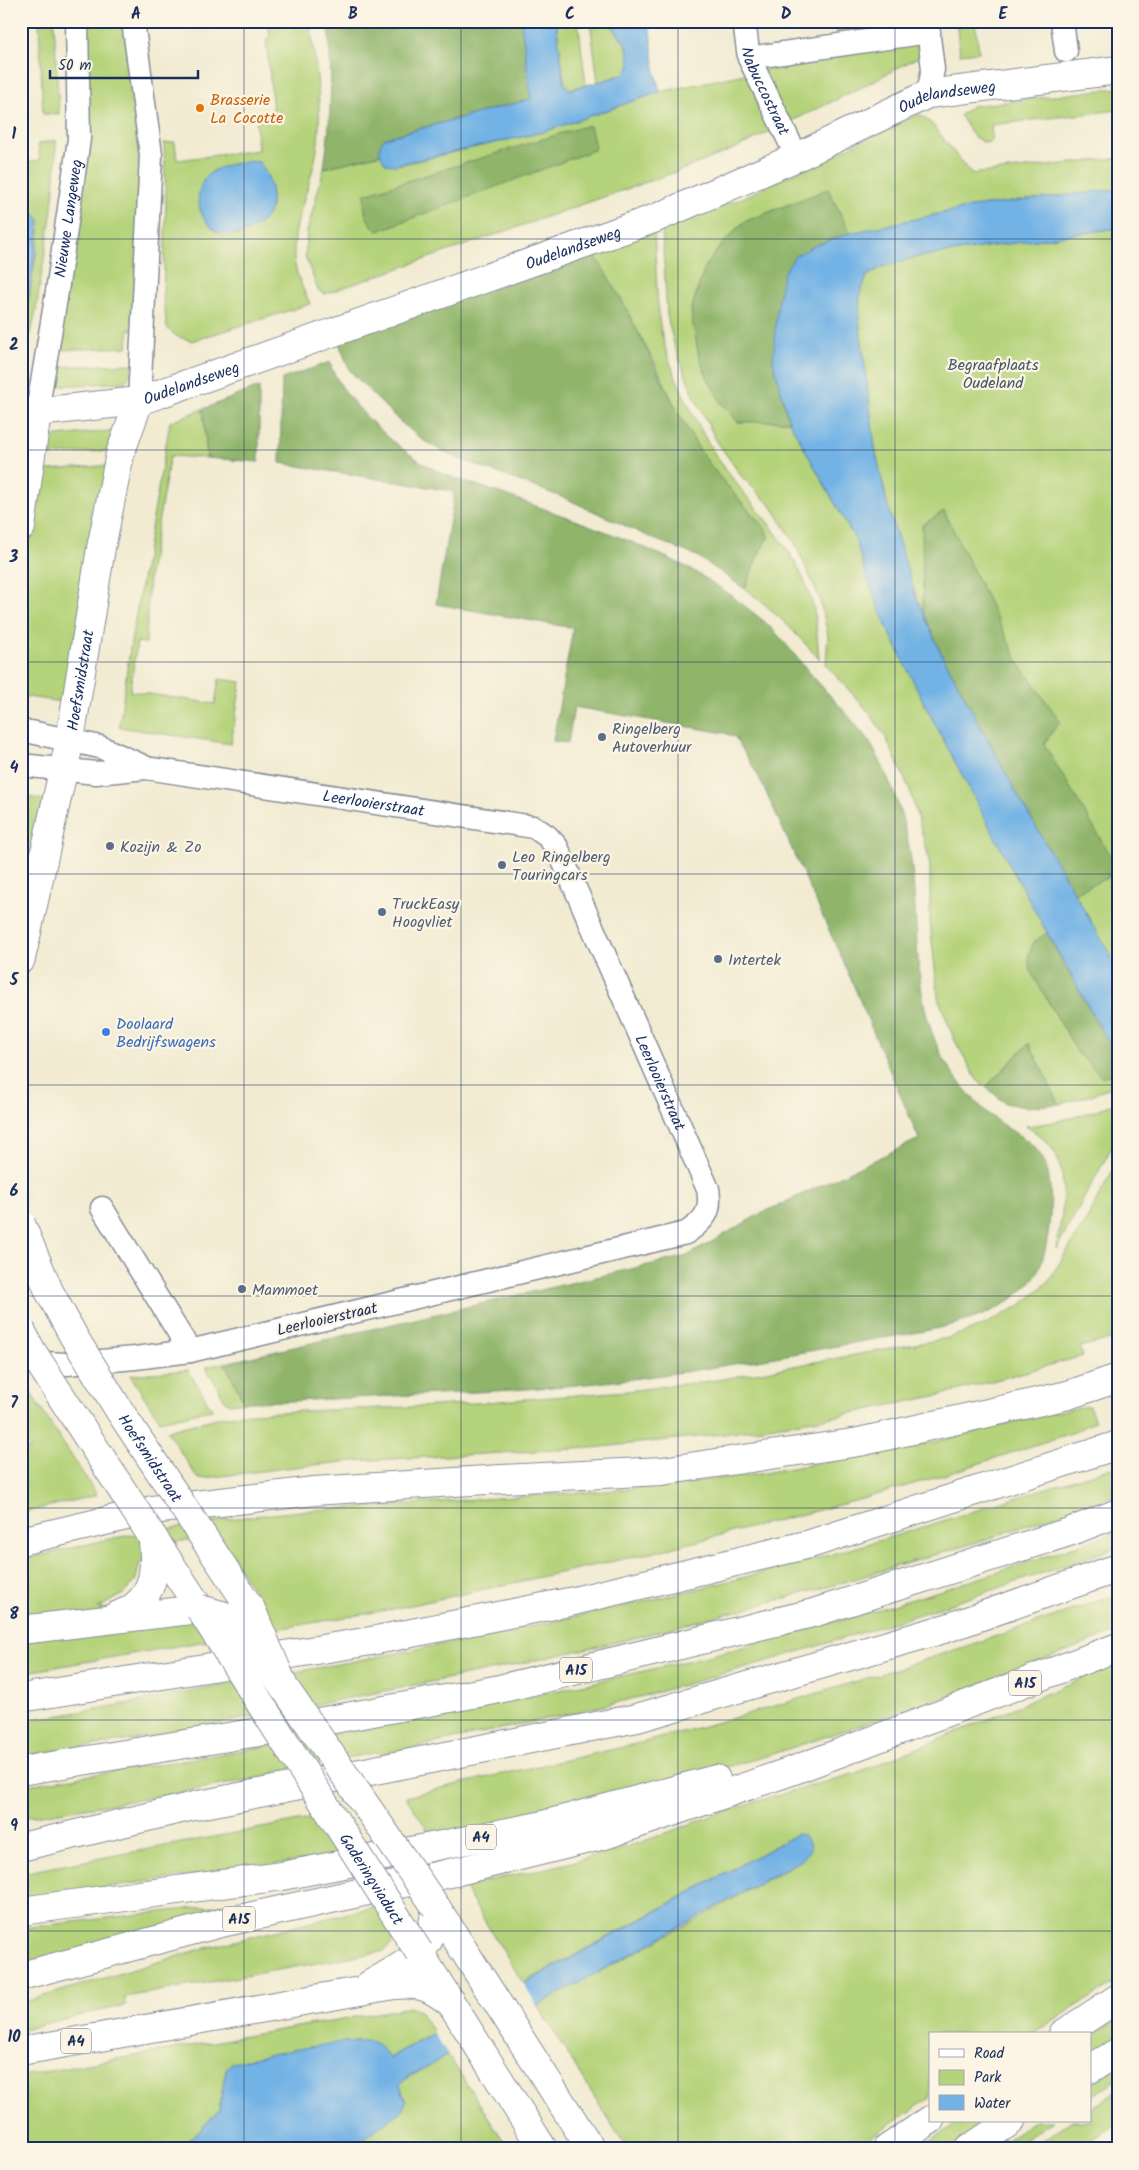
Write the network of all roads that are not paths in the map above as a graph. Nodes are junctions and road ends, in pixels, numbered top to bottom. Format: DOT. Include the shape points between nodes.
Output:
graph roads {
  1 [pos="77,21"];
  2 [pos="133,21"];
  3 [pos="744,21"];
  4 [pos="1062,21"];
  5 [pos="928,27"];
  6 [pos="1066,51"];
  7 [pos="749,58"];
  8 [pos="1118,70"];
  9 [pos="928,94"];
  10 [pos="797,157"];
  11 [pos="139,401"];
  12 [pos="29,412"];
  13 [pos="21,527"];
  14 [pos="21,732"];
  15 [pos="70,740"];
  16 [pos="21,765"];
  17 [pos="146,768"];
  18 [pos="64,771"];
  19 [pos="21,959"];
  20 [pos="102,1208"];
  21 [pos="21,1224"];
  22 [pos="21,1330"];
  23 [pos="190,1351"];
  24 [pos="21,1362"];
  25 [pos="1118,1378"];
  26 [pos="1118,1445"];
  27 [pos="1118,1513"];
  28 [pos="152,1536"];
  29 [pos="21,1541"];
  30 [pos="1118,1568"];
  31 [pos="200,1609"];
  32 [pos="106,1621"];
  33 [pos="21,1630"];
  34 [pos="1118,1646"];
  35 [pos="284,1688"];
  36 [pos="21,1698"];
  37 [pos="931,1718"];
  38 [pos="21,1771"];
  39 [pos="194,1806"];
  40 [pos="21,1829"];
  41 [pos="21,1847"];
  42 [pos="436,1907"];
  43 [pos="21,1911"];
  44 [pos="419,1952"];
  45 [pos="21,1976"];
  46 [pos="359,1992"];
  47 [pos="1118,1998"];
  48 [pos="451,2003"];
  49 [pos="1065,2032"];
  50 [pos="21,2051"];
  51 [pos="1118,2052"];
  52 [pos="1092,2068"];
  53 [pos="929,2121"];
  54 [pos="1010,2122"];
  55 [pos="543,2149"];
  56 [pos="591,2149"];
  57 [pos="887,2149"];
  58 [pos="969,2149"];
  1 -- 12 [label="street, Nieuwe Langeweg" via="79,139 56,298"];
  2 -- 11 [label="street" via="151,155"];
  3 -- 7 [label="street, Nabuccostraat"];
  4 -- 6 [label="street"];
  5 -- 7 [label="street"];
  5 -- 9 [label="street" via="933,69"];
  7 -- 10 [label="street, Nabuccostraat"];
  8 -- 9 [label="main road, Oudelandseweg"];
  9 -- 10 [label="main road, Oudelandseweg"];
  10 -- 11 [label="main road, Oudelandseweg" via="656,218"];
  11 -- 12 [label="main road, Oudelandseweg"];
  11 -- 15 [label="main road, Hoefsmidstraat" via="120,454 101,548"];
  12 -- 13 [label="main road"];
  14 -- 15 [label="street, Leerlooierstraat"];
  15 -- 17 [label="street, Leerlooierstraat" via="100,747"];
  15 -- 18 [label="main road, Hoefsmidstraat"];
  16 -- 18 [label="street, Leerlooierstraat"];
  17 -- 18 [label="street, Leerlooierstraat"];
  17 -- 23 [label="street, Leerlooierstraat" via="506,821 534,827 547,836 561,856 708,1189 710,1204 704,1218 686,1232"];
  18 -- 19 [label="main road, Hoefsmidstraat"];
  20 -- 23 [label="street"];
  21 -- 35 [label="main road, Hoefsmidstraat, bridge" via="49,1291 74,1337 251,1609"];
  22 -- 28 [label="main road, bridge"];
  23 -- 24 [label="street, Leerlooierstraat" via="67,1364"];
  25 -- 29 [label="main road" via="1068,1395 859,1442 662,1471 314,1491 162,1509"];
  26 -- 36 [label="main road" via="810,1544 574,1601 371,1642"];
  27 -- 38 [label="main road, A15" via="1069,1532 813,1613 495,1690"];
  28 -- 31 [label="main road"];
  28 -- 32 [label="main road" via="155,1563 143,1598"];
  30 -- 39 [label="main road" via="947,1628 637,1718"];
  31 -- 32 [label="main road"];
  31 -- 35 [label="main road, bridge" via="225,1616 250,1642"];
  31 -- 44 [label="main road, Gaderingviaduct, bridge"];
  32 -- 33 [label="main road"];
  34 -- 37 [label="main road, A15"];
  35 -- 42 [label="main road, bridge"];
  37 -- 43 [label="main road, A4" via="540,1826 282,1876"];
  37 -- 45 [label="main road, A15" via="797,1769 605,1835 221,1923"];
  39 -- 40 [label="main road"];
  39 -- 41 [label="main road"];
  42 -- 44 [label="main road" via="430,1936"];
  42 -- 56 [label="main road"];
  44 -- 46 [label="main road, A4"];
  44 -- 48 [label="main road, Gaderingviaduct"];
  46 -- 48 [label="main road, A4" via="417,1984"];
  46 -- 50 [label="main road, A4"];
  47 -- 49 [label="main road"];
  48 -- 55 [label="main road, Gaderingviaduct"];
  51 -- 52 [label="main road"];
  53 -- 57 [label="main road"];
  54 -- 58 [label="main road"];
}
